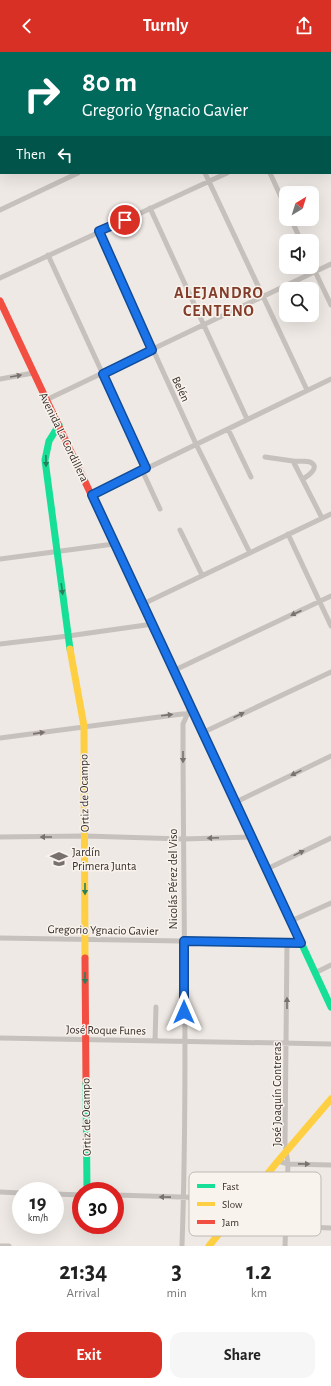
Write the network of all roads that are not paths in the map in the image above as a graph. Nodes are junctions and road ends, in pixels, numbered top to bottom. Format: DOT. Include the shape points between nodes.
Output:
graph roads {
  1 [pos="76,174"];
  2 [pos="205,174"];
  3 [pos="225,174"];
  4 [pos="270,174"];
  5 [pos="209,182"];
  6 [pos="279,193"];
  7 [pos="150,208"];
  8 [pos="0,210"];
  9 [pos="99,231"];
  10 [pos="48,255"];
  11 [pos="331,264"];
  12 [pos="319,270"];
  13 [pos="311,274"];
  14 [pos="316,274"];
  15 [pos="0,278"];
  16 [pos="262,297"];
  17 [pos="0,301"];
  18 [pos="331,306"];
  19 [pos="203,325"];
  20 [pos="152,350"];
  21 [pos="33,373"];
  22 [pos="103,374"];
  23 [pos="0,379"];
  24 [pos="331,379"];
  25 [pos="307,390"];
  26 [pos="46,400"];
  27 [pos="247,419"];
  28 [pos="59,425"];
  29 [pos="228,429"];
  30 [pos="196,444"];
  31 [pos="265,457"];
  32 [pos="293,461"];
  33 [pos="144,469"];
  34 [pos="251,477"];
  35 [pos="303,479"];
  36 [pos="92,495"];
  37 [pos="160,509"];
  38 [pos="331,514"];
  39 [pos="322,518"];
  40 [pos="180,530"];
  41 [pos="288,534"];
  42 [pos="114,544"];
  43 [pos="56,552"];
  44 [pos="250,553"];
  45 [pos="0,559"];
  46 [pos="202,576"];
  47 [pos="331,596"];
  48 [pos="320,602"];
  49 [pos="143,604"];
  50 [pos="153,624"];
  51 [pos="331,626"];
  52 [pos="68,636"];
  53 [pos="0,644"];
  54 [pos="175,670"];
  55 [pos="331,672"];
  56 [pos="191,706"];
  57 [pos="188,714"];
  58 [pos="196,716"];
  59 [pos="84,726"];
  60 [pos="204,732"];
  61 [pos="0,738"];
  62 [pos="331,756"];
  63 [pos="236,802"];
  64 [pos="85,836"];
  65 [pos="0,837"];
  66 [pos="252,837"];
  67 [pos="331,838"];
  68 [pos="183,839"];
  69 [pos="267,869"];
  70 [pos="331,903"];
  71 [pos="291,922"];
  72 [pos="0,938"];
  73 [pos="86,939"];
  74 [pos="184,941"];
  75 [pos="287,942"];
  76 [pos="301,943"];
  77 [pos="331,965"];
  78 [pos="315,973"];
  79 [pos="156,1007"];
  80 [pos="331,1007"];
  81 [pos="0,1038"];
  82 [pos="85,1040"];
  83 [pos="155,1040"];
  84 [pos="184,1041"];
  85 [pos="287,1042"];
  86 [pos="331,1044"];
  87 [pos="331,1099"];
  88 [pos="286,1151"];
  89 [pos="278,1160"];
  90 [pos="288,1164"];
  91 [pos="331,1165"];
  92 [pos="268,1172"];
  93 [pos="288,1172"];
  94 [pos="87,1182"];
  95 [pos="0,1192"];
  96 [pos="12,1193"];
  97 [pos="124,1196"];
  98 [pos="184,1197"];
  99 [pos="189,1197"];
  100 [pos="321,1228"];
  101 [pos="331,1228"];
  102 [pos="217,1236"];
  103 [pos="0,1246"];
  104 [pos="9,1246"];
  105 [pos="182,1246"];
  106 [pos="209,1246"];
  1 -- 8 [label="street"];
  2 -- 5 [label="street"];
  3 -- 5 [label="street"];
  4 -- 6 [label="street"];
  5 -- 7 [label="street"];
  5 -- 16 [label="street"];
  7 -- 9 [label="street"];
  7 -- 19 [label="street"];
  9 -- 10 [label="street"];
  9 -- 20 [label="street, Belén"];
  10 -- 15 [label="street"];
  10 -- 22 [label="street"];
  11 -- 12 [label="street"];
  13 -- 16 [label="street"];
  14 -- 18 [label="street"];
  16 -- 19 [label="street"];
  16 -- 25 [label="street"];
  17 -- 21 [label="main road, Avenida La Cordillera"];
  19 -- 20 [label="street"];
  19 -- 27 [label="street"];
  20 -- 22 [label="street"];
  20 -- 30 [label="street, Belén"];
  23 -- 21 [label="street, one-way"];
  21 -- 26 [label="main road, Avenida La Cordillera"];
  22 -- 26 [label="street"];
  22 -- 33 [label="street"];
  24 -- 25 [label="street"];
  25 -- 27 [label="street"];
  26 -- 28 [label="main road, Avenida La Cordillera"];
  27 -- 29 [label="street"];
  28 -- 36 [label="main road, Avenida La Cordillera"];
  28 -- 43 [label="main road, Ortiz de Ocampo, one-way" via="50,437 45,460"];
  29 -- 30 [label="street"];
  29 -- 34 [label="street"];
  30 -- 33 [label="street"];
  30 -- 44 [label="street, Belén"];
  31 -- 32 [label="street"];
  32 -- 35 [label="street"];
  32 -- 35 [label="street" via="312,464 313,472"];
  33 -- 36 [label="street"];
  33 -- 37 [label="street"];
  35 -- 39 [label="street"];
  36 -- 42 [label="main road, Avenida La Cordillera"];
  38 -- 39 [label="street"];
  39 -- 41 [label="street"];
  40 -- 46 [label="street"];
  41 -- 44 [label="street"];
  41 -- 48 [label="street"];
  42 -- 43 [label="street"];
  42 -- 49 [label="main road, Avenida La Cordillera"];
  43 -- 45 [label="street"];
  43 -- 52 [label="main road, Ortiz de Ocampo, one-way"];
  44 -- 46 [label="street"];
  46 -- 49 [label="street"];
  47 -- 48 [label="street"];
  48 -- 51 [label="street"];
  48 -- 54 [label="street, one-way"];
  49 -- 50 [label="main road, Avenida La Cordillera"];
  50 -- 52 [label="street"];
  50 -- 54 [label="main road, Avenida La Cordillera"];
  52 -- 53 [label="street"];
  52 -- 59 [label="main road, Ortiz de Ocampo"];
  54 -- 56 [label="main road, Avenida La Cordillera"];
  60 -- 55 [label="street, one-way"];
  56 -- 57 [label="street, Nicolás Pérez del Viso"];
  56 -- 58 [label="main road, Avenida La Cordillera"];
  57 -- 58 [label="street"];
  59 -- 57 [label="street, one-way"];
  57 -- 68 [label="street, Nicolás Pérez del Viso, one-way" via="183,724"];
  58 -- 60 [label="main road, Avenida La Cordillera"];
  61 -- 59 [label="street, one-way"];
  59 -- 64 [label="main road, Ortiz de Ocampo"];
  60 -- 63 [label="main road, Avenida La Cordillera"];
  62 -- 63 [label="street, one-way"];
  63 -- 66 [label="main road, Avenida La Cordillera"];
  64 -- 65 [label="street, one-way"];
  64 -- 68 [label="street"];
  64 -- 73 [label="main road, Ortiz de Ocampo, one-way"];
  66 -- 68 [label="street, one-way"];
  66 -- 69 [label="main road, Avenida La Cordillera"];
  69 -- 67 [label="street, one-way"];
  68 -- 74 [label="street, Nicolás Pérez del Viso"];
  69 -- 71 [label="main road, Avenida La Cordillera"];
  70 -- 71 [label="street"];
  71 -- 76 [label="main road, Avenida La Cordillera"];
  72 -- 73 [label="street, Gregorio Ygnacio Gavier"];
  73 -- 74 [label="street, Gregorio Ygnacio Gavier"];
  73 -- 82 [label="main road, Ortiz de Ocampo, one-way"];
  74 -- 75 [label="street, Gregorio Ygnacio Gavier"];
  74 -- 84 [label="street, Nicolás Pérez del Viso"];
  75 -- 76 [label="street, Gregorio Ygnacio Gavier"];
  85 -- 75 [label="street, José Joaquín Contreras, one-way"];
  76 -- 78 [label="main road, Avenida La Cordillera"];
  77 -- 78 [label="street"];
  78 -- 80 [label="main road, Avenida La Cordillera"];
  79 -- 83 [label="street"];
  81 -- 82 [label="street, José Roque Funes"];
  82 -- 83 [label="street, José Roque Funes"];
  82 -- 94 [label="main road, Ortiz de Ocampo"];
  83 -- 84 [label="street, José Roque Funes"];
  84 -- 85 [label="street, José Roque Funes"];
  84 -- 98 [label="street, Nicolás Pérez del Viso"];
  85 -- 86 [label="street, José Roque Funes"];
  85 -- 88 [label="street, José Joaquín Contreras"];
  87 -- 88 [label="main road"];
  88 -- 89 [label="main road"];
  88 -- 90 [label="street, José Joaquín Contreras"];
  89 -- 90 [label="street"];
  89 -- 92 [label="main road"];
  90 -- 91 [label="street, one-way"];
  90 -- 93 [label="street, José Joaquín Contreras"];
  95 -- 96 [label="street"];
  98 -- 97 [label="street, one-way"];
  98 -- 99 [label="street"];
  98 -- 105 [label="street, Nicolás Pérez del Viso"];
  100 -- 101 [label="street"];
  102 -- 106 [label="main road"];
  103 -- 104 [label="street"];
}
